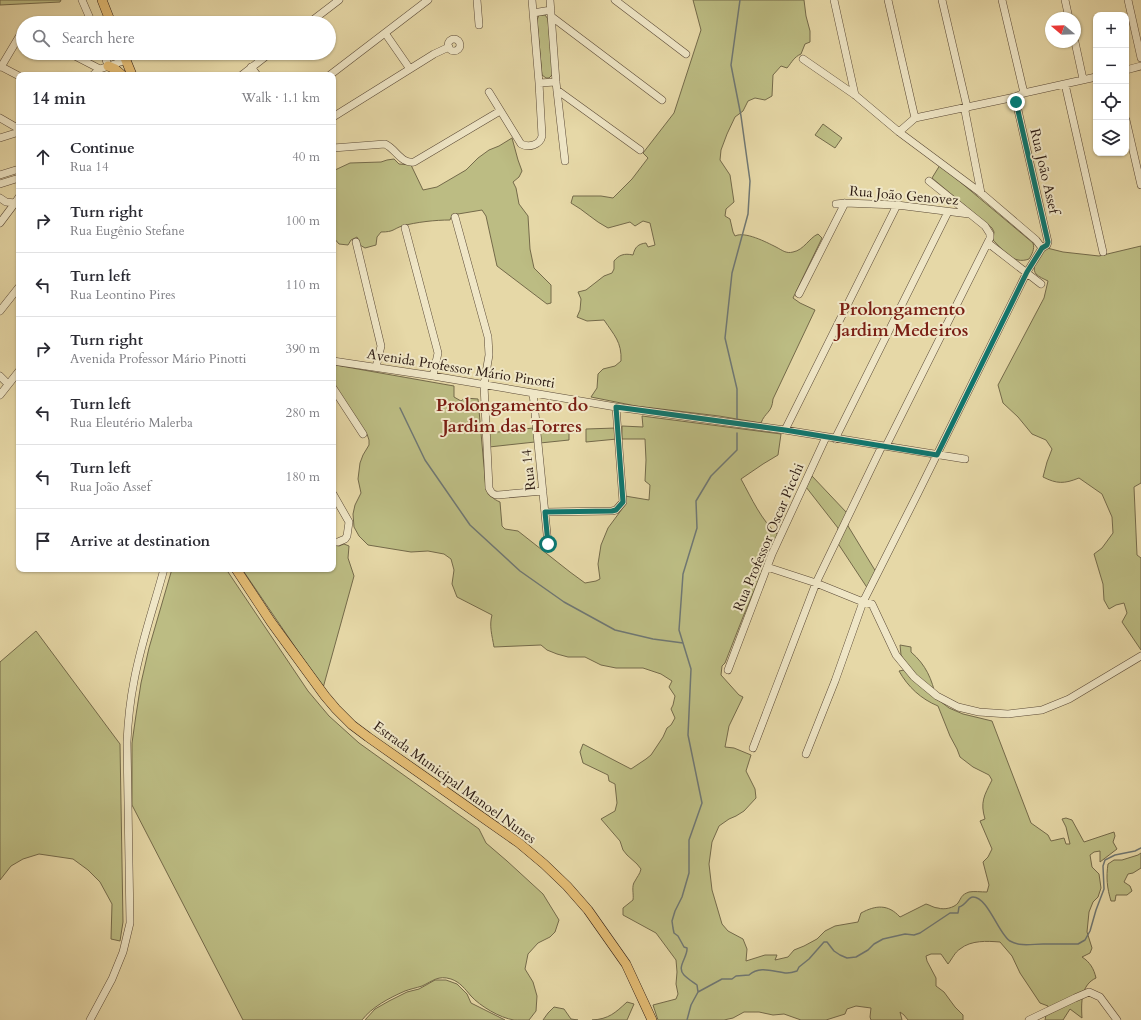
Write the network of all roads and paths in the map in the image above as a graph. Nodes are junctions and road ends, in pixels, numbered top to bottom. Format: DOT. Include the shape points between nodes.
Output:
graph roads {
  1 [pos="82,0"];
  2 [pos="102,0"];
  3 [pos="339,0"];
  4 [pos="428,0"];
  5 [pos="478,0"];
  6 [pos="532,0"];
  7 [pos="550,0"];
  8 [pos="615,0"];
  9 [pos="834,0"];
  10 [pos="888,0"];
  11 [pos="942,0"];
  12 [pos="1002,0"];
  13 [pos="1065,0"];
  14 [pos="1128,0"];
  15 [pos="1068,12"];
  16 [pos="533,13"];
  17 [pos="551,14"];
  18 [pos="89,16"];
  19 [pos="108,16"];
  20 [pos="318,16"];
  21 [pos="480,25"];
  22 [pos="383,34"];
  23 [pos="16,41"];
  24 [pos="449,48"];
  25 [pos="1075,48"];
  26 [pos="686,54"];
  27 [pos="1141,58"];
  28 [pos="804,59"];
  29 [pos="86,60"];
  30 [pos="104,60"];
  31 [pos="120,60"];
  32 [pos="125,60"];
  33 [pos="126,60"];
  34 [pos="260,60"];
  35 [pos="1141,66"];
  36 [pos="0,67"];
  37 [pos="104,67"];
  38 [pos="251,67"];
  39 [pos="1129,69"];
  40 [pos="408,70"];
  41 [pos="97,72"];
  42 [pos="118,72"];
  43 [pos="126,72"];
  44 [pos="131,72"];
  45 [pos="245,72"];
  46 [pos="255,72"];
  47 [pos="334,72"];
  48 [pos="16,75"];
  49 [pos="1093,78"];
  50 [pos="1083,80"];
  51 [pos="556,82"];
  52 [pos="539,83"];
  53 [pos="1066,84"];
  54 [pos="557,90"];
  55 [pos="489,92"];
  56 [pos="1024,93"];
  57 [pos="855,95"];
  58 [pos="1015,97"];
  59 [pos="662,100"];
  60 [pos="967,107"];
  61 [pos="500,111"];
  62 [pos="336,115"];
  63 [pos="0,118"];
  64 [pos="915,118"];
  65 [pos="16,127"];
  66 [pos="899,132"];
  67 [pos="16,133"];
  68 [pos="1129,133"];
  69 [pos="0,138"];
  70 [pos="336,148"];
  71 [pos="640,150"];
  72 [pos="565,161"];
  73 [pos="16,171"];
  74 [pos="0,175"];
  75 [pos="16,179"];
  76 [pos="928,181"];
  77 [pos="0,184"];
  78 [pos="1141,185"];
  79 [pos="981,193"];
  80 [pos="0,198"];
  81 [pos="16,200"];
  82 [pos="16,201"];
  83 [pos="845,203"];
  84 [pos="836,204"];
  85 [pos="897,205"];
  86 [pos="948,212"];
  87 [pos="969,214"];
  88 [pos="455,218"];
  89 [pos="0,223"];
  90 [pos="405,228"];
  91 [pos="356,242"];
  92 [pos="988,243"];
  93 [pos="1042,248"];
  94 [pos="1103,252"];
  95 [pos="1027,272"];
  96 [pos="1041,284"];
  97 [pos="16,290"];
  98 [pos="799,294"];
  99 [pos="0,310"];
  100 [pos="336,361"];
  101 [pos="376,368"];
  102 [pos="16,375"];
  103 [pos="0,376"];
  104 [pos="433,376"];
  105 [pos="8,384"];
  106 [pos="484,385"];
  107 [pos="336,393"];
  108 [pos="533,393"];
  109 [pos="0,395"];
  110 [pos="616,407"];
  111 [pos="785,430"];
  112 [pos="363,434"];
  113 [pos="826,437"];
  114 [pos="835,439"];
  115 [pos="884,446"];
  116 [pos="937,455"];
  117 [pos="965,460"];
  118 [pos="543,492"];
  119 [pos="336,499"];
  120 [pos="545,512"];
  121 [pos="336,542"];
  122 [pos="548,544"];
  123 [pos="767,567"];
  124 [pos="163,572"];
  125 [pos="238,572"];
  126 [pos="816,583"];
  127 [pos="863,602"];
  128 [pos="1141,656"];
  129 [pos="728,670"];
  130 [pos="753,748"];
  131 [pos="806,754"];
  132 [pos="90,1020"];
  133 [pos="652,1020"];
  134 [pos="1029,1020"];
  135 [pos="1117,1020"];
  1 -- 18 [label="street"];
  2 -- 19 [label="main road"];
  3 -- 20 [label="street"];
  4 -- 22 [label="street"];
  5 -- 21 [label="street"];
  6 -- 16 [label="street"];
  7 -- 17 [label="street"];
  8 -- 26 [label="street"];
  9 -- 57 [label="street"];
  10 -- 64 [label="street"];
  11 -- 60 [label="street"];
  12 -- 56 [label="street"];
  13 -- 15 [label="street"];
  14 -- 27 [label="street"];
  16 -- 17 [label="street"];
  16 -- 52 [label="street"];
  17 -- 51 [label="street"];
  17 -- 59 [label="street"];
  22 -- 40 [label="street"];
  22 -- 47 [label="street"];
  23 -- 36 [label="street"];
  24 -- 40 [label="street"];
  25 -- 50 [label="street"];
  28 -- 57 [label="street"];
  29 -- 37 [label="street"];
  30 -- 37 [label="street"];
  31 -- 37 [label="street"];
  32 -- 43 [label="main road"];
  33 -- 44 [label="main road"];
  34 -- 38 [label="street"];
  35 -- 39 [label="street"];
  36 -- 48 [label="street"];
  37 -- 41 [label="street"];
  37 -- 42 [label="main road"];
  38 -- 45 [label="street"];
  38 -- 46 [label="street"];
  40 -- 62 [label="street"];
  49 -- 50 [label="street"];
  50 -- 53 [label="street"];
  51 -- 52 [label="street"];
  51 -- 54 [label="street"];
  52 -- 61 [label="street" via="542,136 538,144 523,146"];
  53 -- 56 [label="street"];
  53 -- 94 [label="street"];
  54 -- 71 [label="street"];
  54 -- 72 [label="street"];
  55 -- 61 [label="street"];
  56 -- 58 [label="street"];
  57 -- 66 [label="street"];
  58 -- 60 [label="street"];
  58 -- 93 [label="street, Rua João Assef" via="1048,242"];
  60 -- 64 [label="street"];
  60 -- 79 [label="street" via="965,111"];
  61 -- 70 [label="street" via="414,162 405,161 385,144"];
  63 -- 65 [label="street"];
  64 -- 66 [label="street"];
  66 -- 79 [label="street"];
  67 -- 69 [label="street"];
  68 -- 78 [label="street"];
  73 -- 74 [label="street"];
  75 -- 77 [label="street"];
  76 -- 87 [label="street"];
  79 -- 93 [label="street"];
  80 -- 81 [label="street" via="6,202"];
  82 -- 89 [label="street"];
  83 -- 84 [label="street, Rua João Genovez"];
  83 -- 85 [label="street, Rua João Genovez"];
  83 -- 98 [label="street"];
  85 -- 86 [label="street, Rua João Genovez"];
  85 -- 111 [label="street"];
  86 -- 87 [label="street, Rua João Genovez"];
  86 -- 114 [label="street"];
  87 -- 92 [label="street" via="988,230"];
  88 -- 106 [label="street" via="488,337 489,355"];
  90 -- 104 [label="street" via="438,349"];
  91 -- 101 [label="street" via="381,346"];
  92 -- 95 [label="street"];
  92 -- 115 [label="street"];
  93 -- 95 [label="street"];
  95 -- 96 [label="street"];
  95 -- 116 [label="street"];
  97 -- 99 [label="street"];
  100 -- 101 [label="street, Avenida Professor Mário Pinotti"];
  101 -- 104 [label="street, Avenida Professor Mário Pinotti"];
  102 -- 105 [label="street"];
  103 -- 105 [label="street"];
  104 -- 106 [label="street, Avenida Professor Mário Pinotti"];
  105 -- 109 [label="street"];
  106 -- 108 [label="street, Avenida Professor Mário Pinotti"];
  106 -- 118 [label="street" via="490,492 494,495"];
  107 -- 112 [label="street"];
  108 -- 110 [label="street, Avenida Professor Mário Pinotti"];
  108 -- 118 [label="street, Rua 14"];
  110 -- 111 [label="street, Avenida Professor Mário Pinotti"];
  110 -- 120 [label="street" via="624,498 621,505 612,511"];
  111 -- 113 [label="street, Avenida Professor Mário Pinotti"];
  113 -- 114 [label="street, Avenida Professor Mário Pinotti"];
  113 -- 123 [label="street, Rua Professor Oscar Picchi"];
  114 -- 115 [label="street, Avenida Professor Mário Pinotti"];
  115 -- 116 [label="street, Avenida Professor Mário Pinotti"];
  115 -- 126 [label="street"];
  116 -- 117 [label="street, Avenida Professor Mário Pinotti"];
  116 -- 127 [label="street"];
  118 -- 120 [label="street, Rua 14"];
  119 -- 121 [label="street" via="350,522 345,539"];
  120 -- 122 [label="street, Rua 14"];
  123 -- 126 [label="street"];
  123 -- 129 [label="street, Rua Professor Oscar Picchi"];
  124 -- 132 [label="street" via="134,681 129,713 127,742 130,923 123,952 112,980"];
  125 -- 133 [label="main road, Estrada Municipal Manoel Nunes" via="271,622 336,709 368,737 519,843 567,886 588,910 626,964"];
  126 -- 127 [label="street"];
  126 -- 130 [label="street"];
  127 -- 128 [label="street" via="872,604 896,655 914,677 937,696 958,707 979,712 1008,714 1042,710 1069,699"];
  127 -- 131 [label="street"];
  134 -- 135 [label="street" via="1089,992 1100,997"];
}
